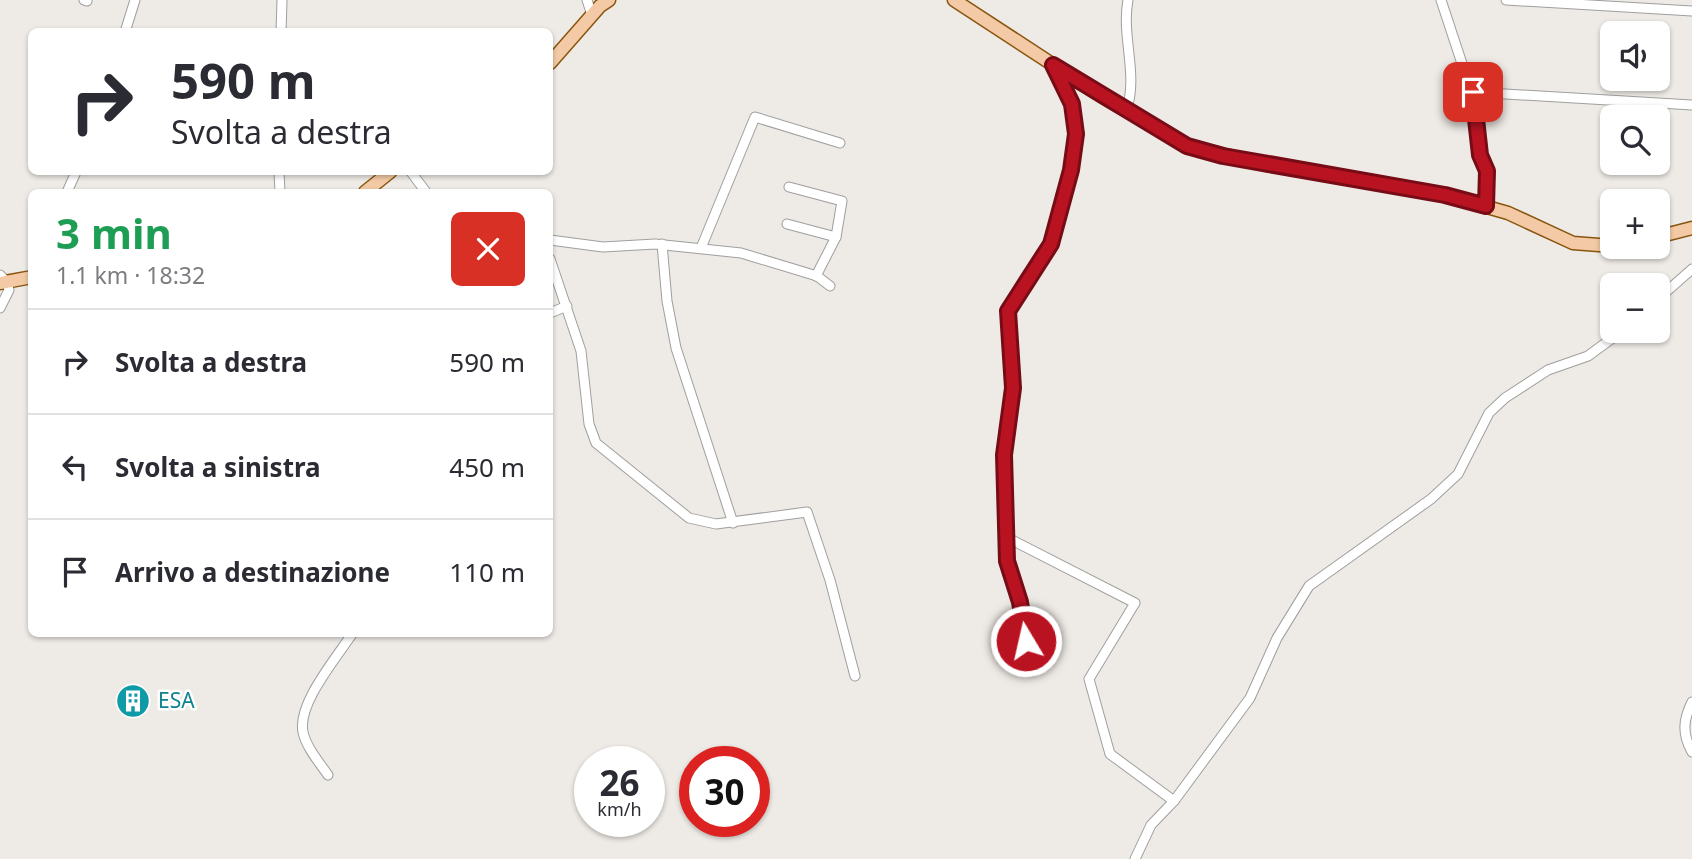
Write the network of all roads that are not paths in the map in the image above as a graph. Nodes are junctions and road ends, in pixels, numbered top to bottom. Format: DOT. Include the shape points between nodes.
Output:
graph roads {
  1 [pos="135,0"];
  2 [pos="282,0"];
  3 [pos="587,0"];
  4 [pos="609,0"];
  5 [pos="954,0"];
  6 [pos="1128,0"];
  7 [pos="1441,0"];
  8 [pos="1506,0"];
  9 [pos="1692,11"];
  10 [pos="592,15"];
  11 [pos="126,28"];
  12 [pos="281,28"];
  13 [pos="553,60"];
  14 [pos="1053,65"];
  15 [pos="1473,92"];
  16 [pos="1692,105"];
  17 [pos="1126,111"];
  18 [pos="840,143"];
  19 [pos="386,175"];
  20 [pos="789,187"];
  21 [pos="369,189"];
  22 [pos="1486,206"];
  23 [pos="786,224"];
  24 [pos="1692,228"];
  25 [pos="1670,234"];
  26 [pos="836,237"];
  27 [pos="553,240"];
  28 [pos="662,244"];
  29 [pos="1600,245"];
  30 [pos="701,248"];
  31 [pos="553,267"];
  32 [pos="1692,269"];
  33 [pos="28,275"];
  34 [pos="816,276"];
  35 [pos="2,280"];
  36 [pos="830,286"];
  37 [pos="1670,288"];
  38 [pos="568,306"];
  39 [pos="0,307"];
  40 [pos="553,312"];
  41 [pos="1606,343"];
  42 [pos="733,523"];
  43 [pos="1008,538"];
  44 [pos="350,637"];
  45 [pos="1032,671"];
  46 [pos="855,676"];
  47 [pos="1692,702"];
  48 [pos="1692,752"];
  49 [pos="328,775"];
  50 [pos="1174,801"];
  51 [pos="1135,859"];
  1 -- 11 [label="street"];
  2 -- 12 [label="street"];
  3 -- 10 [label="street"];
  4 -- 10 [label="main road"];
  5 -- 14 [label="main road"];
  6 -- 17 [label="street" via="1130,85"];
  7 -- 15 [label="street"];
  8 -- 9 [label="street"];
  10 -- 13 [label="main road"];
  14 -- 17 [label="main road"];
  14 -- 43 [label="street" via="1072,104 1076,134 1051,244 1008,311 1013,388 1004,455"];
  15 -- 16 [label="street"];
  15 -- 22 [label="street" via="1479,146 1487,171"];
  17 -- 22 [label="main road" via="1187,146 1223,156"];
  18 -- 30 [label="street" via="755,117"];
  19 -- 21 [label="main road"];
  20 -- 26 [label="street" via="842,201"];
  22 -- 29 [label="main road" via="1573,243"];
  23 -- 26 [label="street"];
  24 -- 25 [label="main road"];
  26 -- 34 [label="street"];
  27 -- 28 [label="street" via="603,247"];
  28 -- 30 [label="street"];
  28 -- 42 [label="street" via="676,348"];
  30 -- 34 [label="street" via="741,253"];
  31 -- 38 [label="street"];
  32 -- 37 [label="street"];
  33 -- 35 [label="main road"];
  34 -- 36 [label="street"];
  35 -- 39 [label="street" via="9,290"];
  38 -- 40 [label="street"];
  38 -- 42 [label="street" via="581,351 589,424 596,443 688,518"];
  41 -- 50 [label="street" via="1588,356 1548,370 1505,398 1489,413 1458,474 1431,499 1309,586 1277,638 1250,698"];
  42 -- 46 [label="street" via="807,512"];
  43 -- 45 [label="street" via="1007,561 1020,602"];
  43 -- 50 [label="street" via="1135,603 1089,679 1089,689 1103,720 1110,754"];
  44 -- 49 [label="street" via="303,715 303,735"];
  47 -- 48 [label="street" via="1684,732"];
  50 -- 51 [label="street" via="1151,825"];
}
